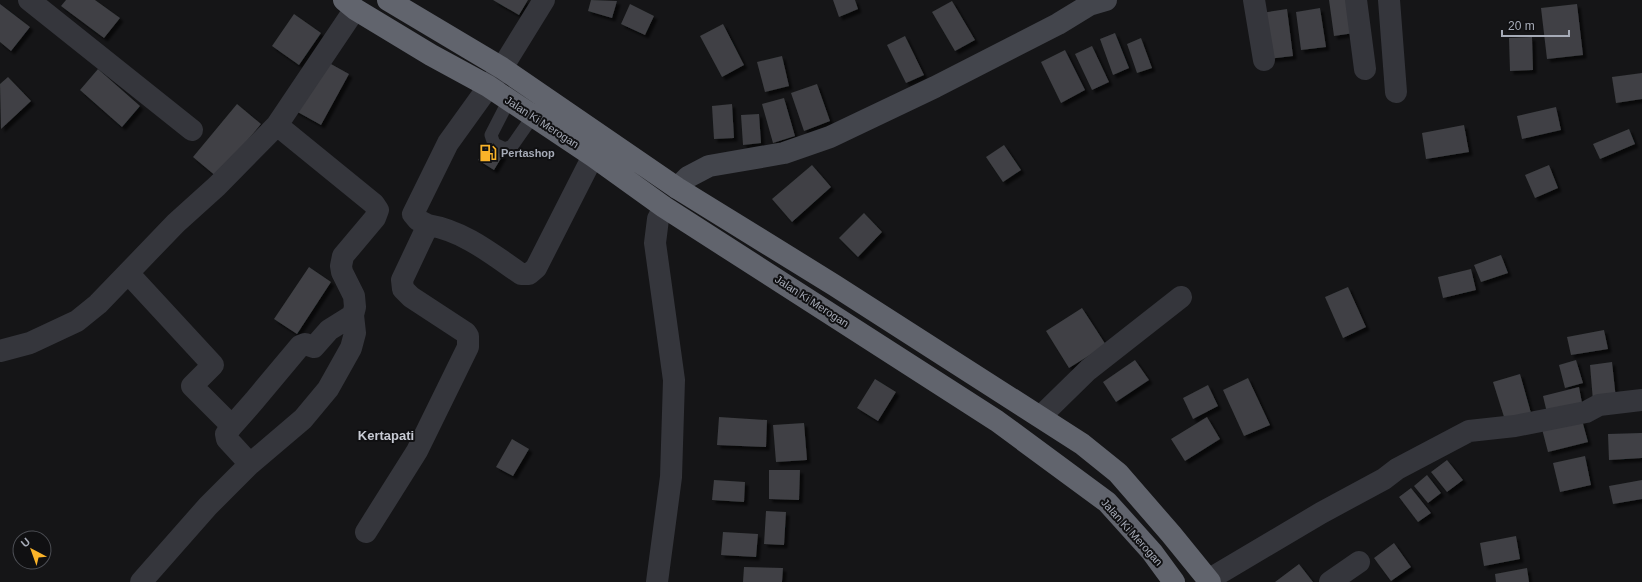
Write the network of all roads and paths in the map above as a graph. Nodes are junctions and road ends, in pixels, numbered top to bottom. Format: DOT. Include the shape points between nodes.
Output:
graph roads {
  1 [pos="29,0"];
  2 [pos="388,0"];
  3 [pos="544,0"];
  4 [pos="1254,0"];
  5 [pos="1356,0"];
  6 [pos="1389,0"];
  7 [pos="1095,2"];
  8 [pos="349,5"];
  9 [pos="1264,60"];
  10 [pos="502,68"];
  11 [pos="1365,69"];
  12 [pos="488,86"];
  13 [pos="1396,92"];
  14 [pos="509,100"];
  15 [pos="533,116"];
  16 [pos="277,125"];
  17 [pos="192,130"];
  18 [pos="593,147"];
  19 [pos="678,188"];
  20 [pos="664,207"];
  21 [pos="428,225"];
  22 [pos="128,273"];
  23 [pos="1181,297"];
  24 [pos="353,315"];
  25 [pos="0,352"];
  26 [pos="1642,400"];
  27 [pos="1041,416"];
  28 [pos="232,426"];
  29 [pos="250,464"];
  30 [pos="366,532"];
  31 [pos="1359,562"];
  32 [pos="1209,581"];
  33 [pos="141,582"];
  34 [pos="657,582"];
  35 [pos="1174,582"];
  36 [pos="1330,582"];
  1 -- 17 [label="street"];
  2 -- 10 [label="highway, Jalan Ki Merogan"];
  3 -- 10 [label="street"];
  4 -- 9 [label="street"];
  5 -- 11 [label="street"];
  6 -- 13 [label="street"];
  7 -- 19 [label="street" via="936,87 830,137 784,153 709,166 688,177"];
  8 -- 12 [label="highway, Jalan Ki Merogan"];
  8 -- 16 [label="street"];
  10 -- 12 [label="street"];
  10 -- 18 [label="highway, Jalan Ki Merogan"];
  12 -- 14 [label="highway, Jalan Ki Merogan"];
  12 -- 21 [label="street" via="448,144 413,214"];
  14 -- 15 [label="highway, Jalan Ki Merogan"];
  14 -- 15 [label="lane" via="491,135 494,144 504,149 512,146"];
  15 -- 18 [label="highway, Jalan Ki Merogan"];
  16 -- 22 [label="street"];
  16 -- 24 [label="street" via="377,208 378,213 343,256 341,266 345,281 354,292"];
  18 -- 19 [label="highway, Jalan Ki Merogan"];
  18 -- 20 [label="highway, Jalan Ki Merogan"];
  18 -- 21 [label="street" via="536,268 529,274 521,274 469,238"];
  19 -- 20 [label="highway"];
  19 -- 27 [label="highway, Jalan Ki Merogan"];
  20 -- 34 [label="street" via="658,219 655,243 674,380 671,477"];
  20 -- 35 [label="highway, Jalan Ki Merogan" via="997,421 1063,469 1107,502 1152,552"];
  21 -- 30 [label="street" via="402,280 403,289 466,333 468,347 417,451"];
  22 -- 25 [label="street" via="78,321 30,343"];
  22 -- 28 [label="street" via="213,365 192,386"];
  23 -- 27 [label="street" via="1088,370"];
  24 -- 28 [label="street" via="329,330 314,347 306,344 300,346"];
  24 -- 29 [label="street" via="354,342 328,389 304,419"];
  26 -- 32 [label="street" via="1599,405 1586,412 1515,426 1469,431 1397,469"];
  27 -- 32 [label="highway, Jalan Ki Merogan" via="1118,473"];
  28 -- 29 [label="street" via="226,434 227,439"];
  29 -- 33 [label="street" via="208,506"];
  31 -- 36 [label="street"];
}
